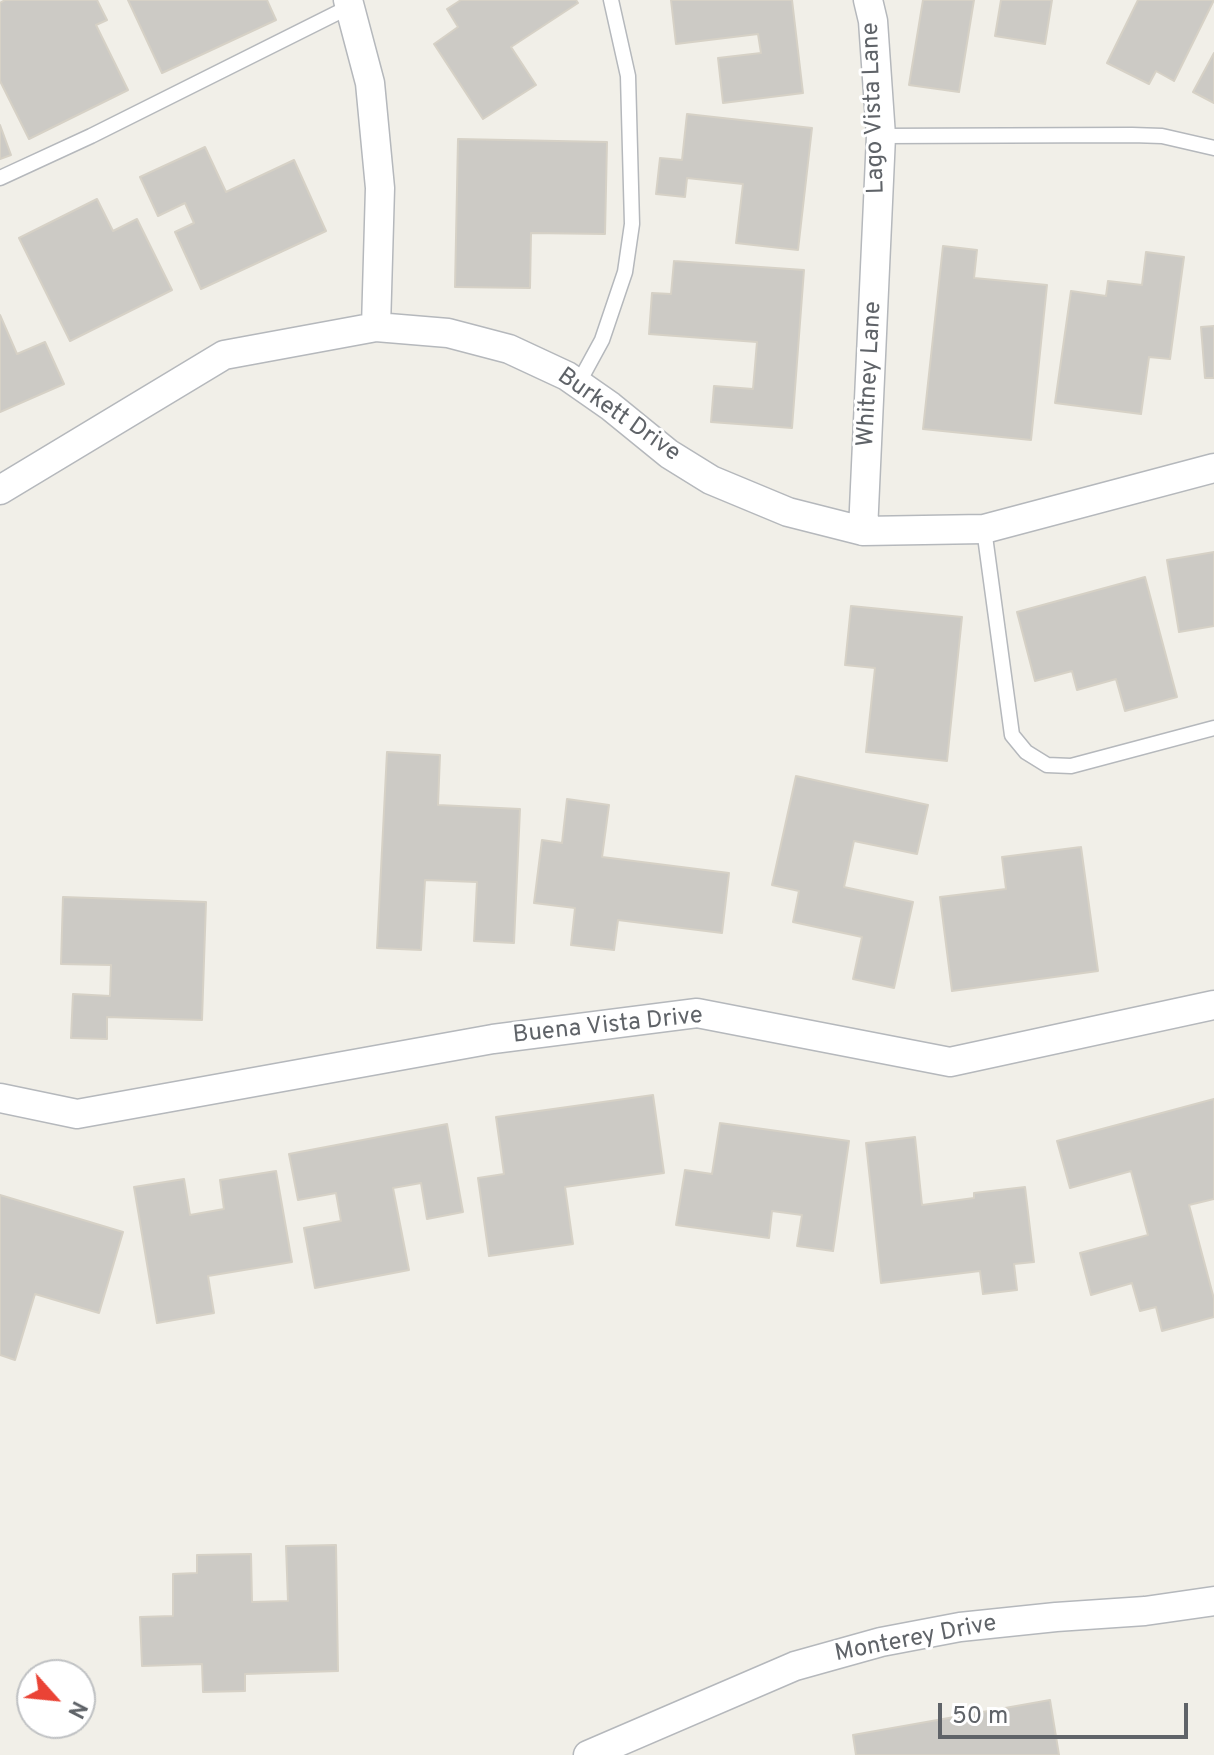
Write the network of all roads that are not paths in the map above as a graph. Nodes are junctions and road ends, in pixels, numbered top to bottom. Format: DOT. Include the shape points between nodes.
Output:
graph roads {
  1 [pos="611,0"];
  2 [pos="868,0"];
  3 [pos="349,3"];
  4 [pos="881,136"];
  5 [pos="1214,148"];
  6 [pos="0,178"];
  7 [pos="879,217"];
  8 [pos="376,327"];
  9 [pos="578,384"];
  10 [pos="1214,468"];
  11 [pos="0,490"];
  12 [pos="984,529"];
  13 [pos="863,531"];
  14 [pos="1214,728"];
  15 [pos="1214,1005"];
  16 [pos="0,1098"];
  17 [pos="1214,1601"];
  18 [pos="588,1755"];
  1 -- 9 [label="lane" via="628,76 632,224 625,272 602,340"];
  2 -- 4 [label="street, Lago Vista Lane"];
  3 -- 6 [label="lane"];
  3 -- 8 [label="street" via="370,83 380,188"];
  4 -- 5 [label="lane" via="1162,136"];
  4 -- 7 [label="street, Lago Vista Lane"];
  7 -- 13 [label="street, Whitney Lane"];
  8 -- 9 [label="street, Burkett Drive" via="448,333 509,349"];
  8 -- 11 [label="street, Burkett Drive" via="224,355"];
  9 -- 13 [label="street, Burkett Drive" via="711,480 788,512"];
  10 -- 12 [label="street, Burkett Drive"];
  12 -- 13 [label="street, Burkett Drive"];
  12 -- 14 [label="lane" via="1012,735 1026,752 1047,765 1071,766"];
  15 -- 16 [label="street, Buena Vista Drive" via="950,1062 697,1013 493,1039 77,1114"];
  17 -- 18 [label="street, Monterey Drive" via="960,1627 881,1642 795,1666"];
}
